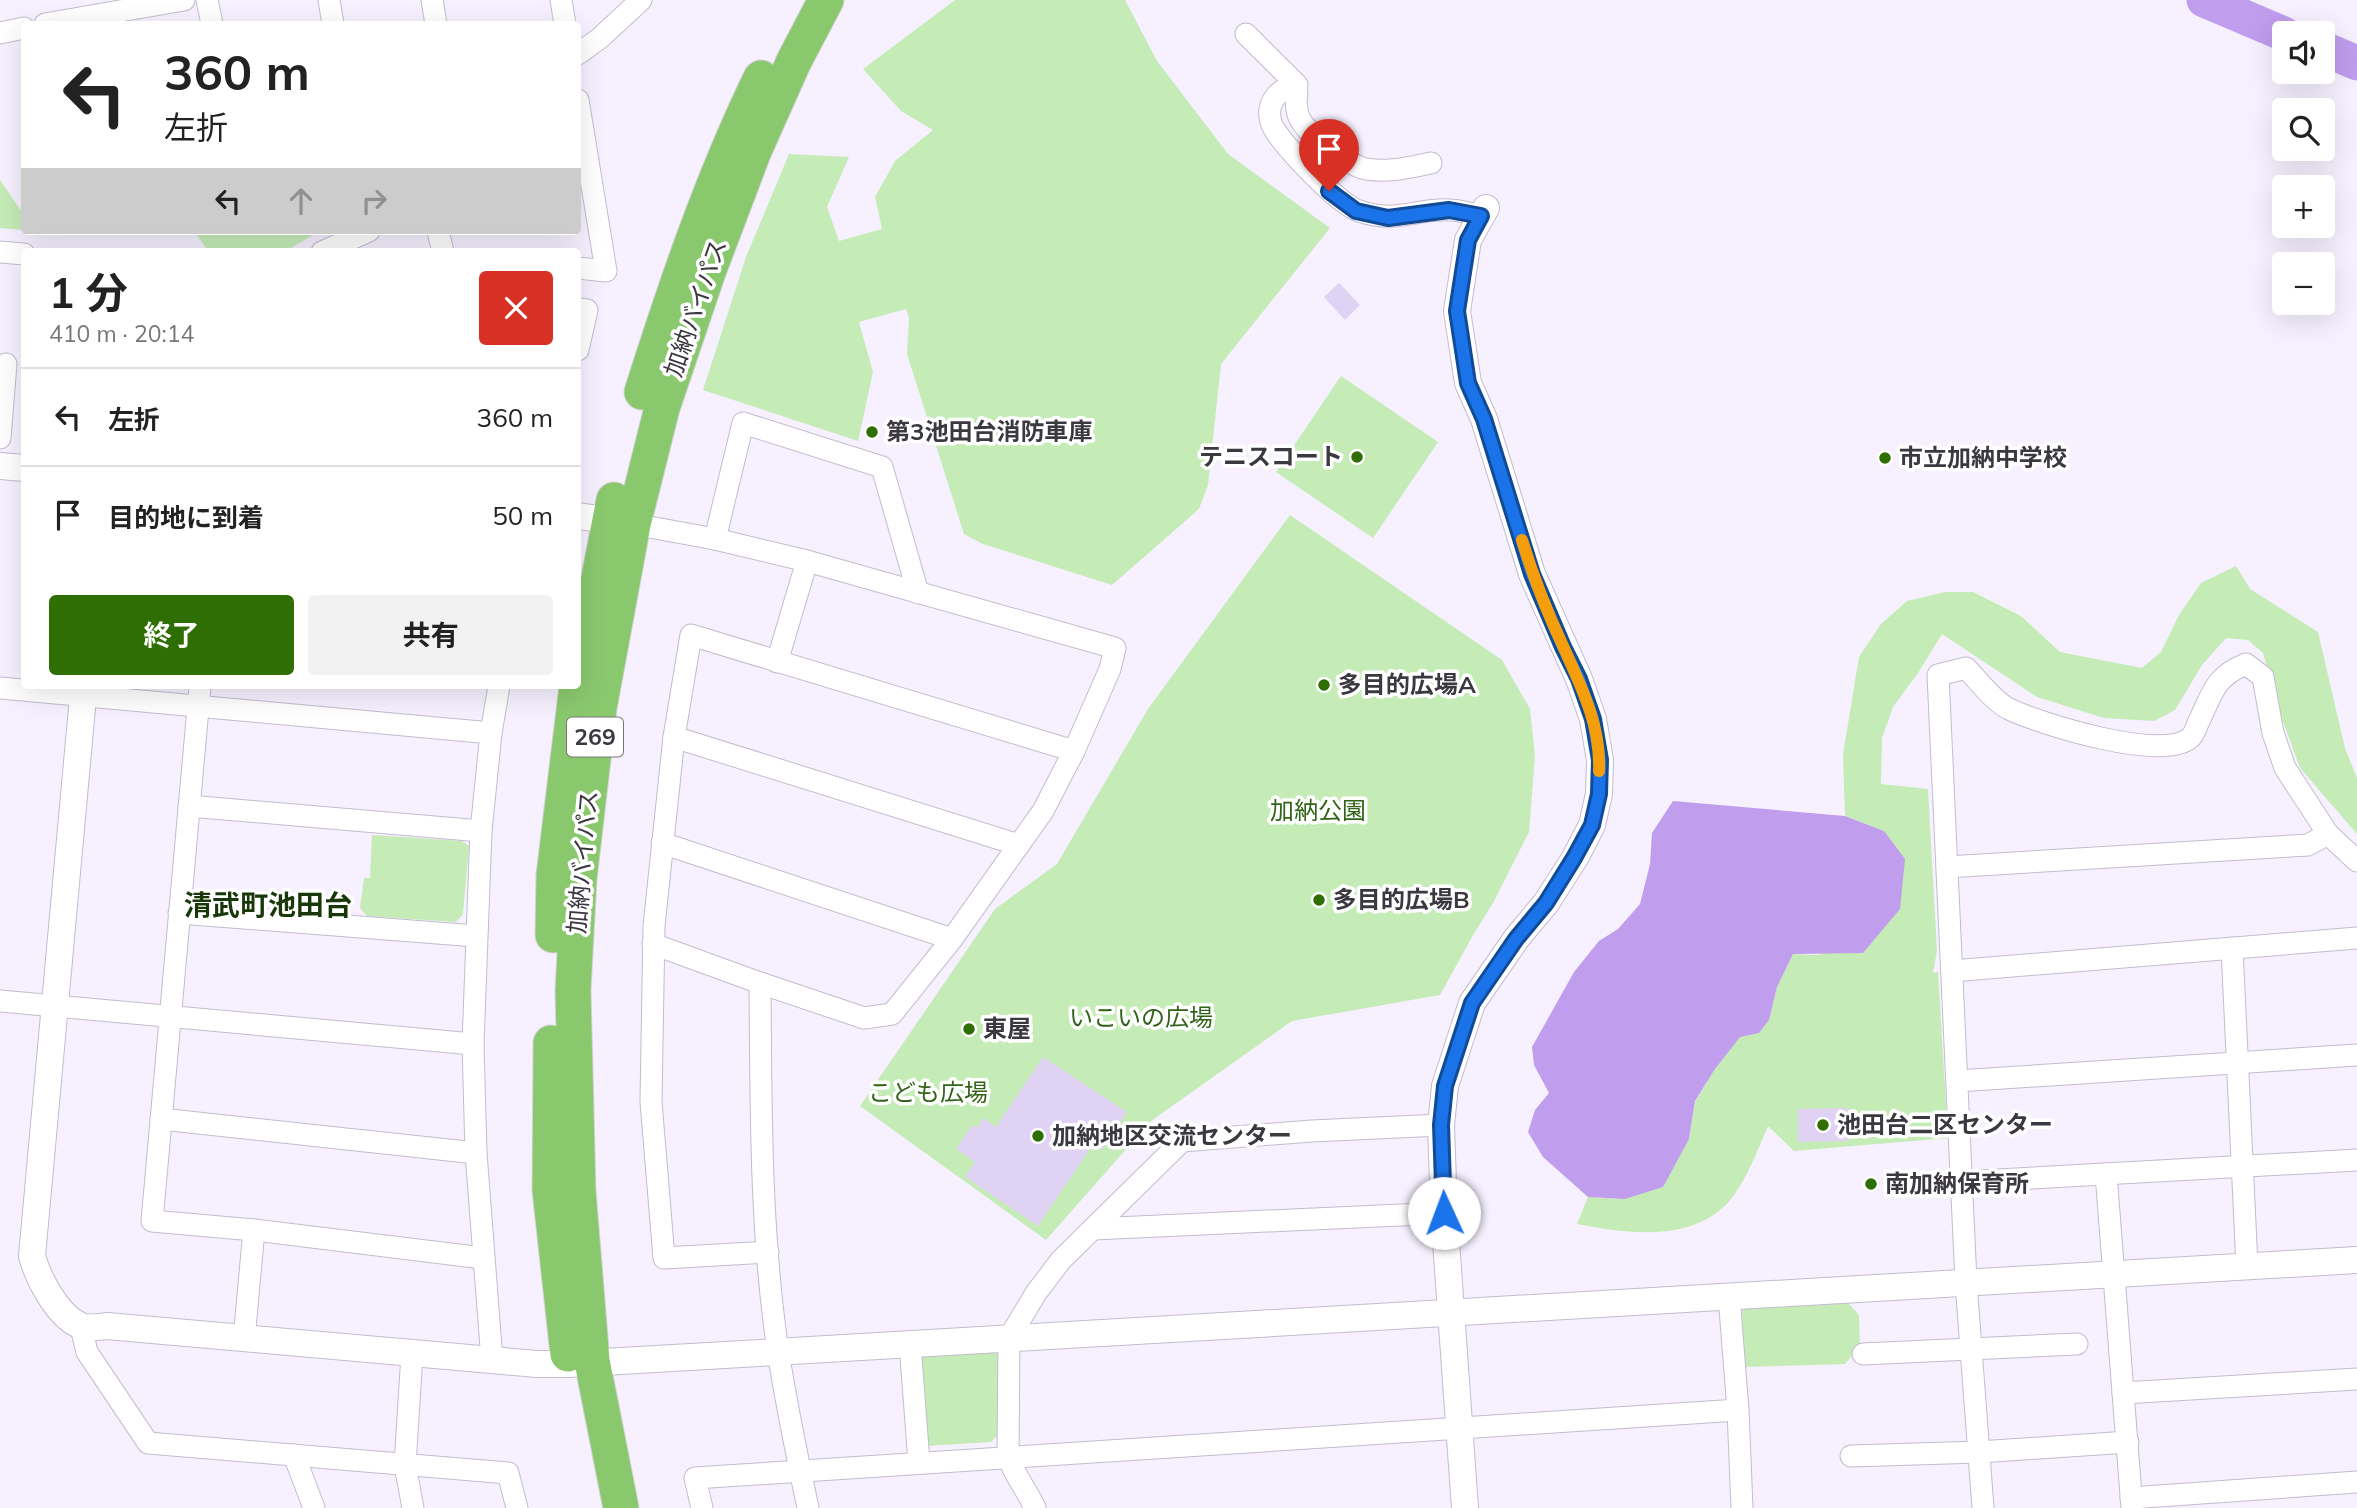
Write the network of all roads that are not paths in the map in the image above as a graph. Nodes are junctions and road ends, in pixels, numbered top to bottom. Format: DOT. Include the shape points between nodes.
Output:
graph roads {
  1 [pos="184,0"];
  2 [pos="207,0"];
  3 [pos="329,0"];
  4 [pos="432,0"];
  5 [pos="561,0"];
  6 [pos="641,0"];
  7 [pos="800,0"];
  8 [pos="826,0"];
  9 [pos="62,21"];
  10 [pos="211,21"];
  11 [pos="332,21"];
  12 [pos="436,21"];
  13 [pos="564,21"];
  14 [pos="21,29"];
  15 [pos="0,33"];
  16 [pos="1246,34"];
  17 [pos="581,52"];
  18 [pos="1297,95"];
  19 [pos="581,118"];
  20 [pos="1431,163"];
  21 [pos="1484,212"];
  22 [pos="360,235"];
  23 [pos="331,248"];
  24 [pos="0,252"];
  25 [pos="21,254"];
  26 [pos="581,268"];
  27 [pos="581,309"];
  28 [pos="581,336"];
  29 [pos="10,364"];
  30 [pos="0,438"];
  31 [pos="0,466"];
  32 [pos="21,468"];
  33 [pos="606,521"];
  34 [pos="715,539"];
  35 [pos="807,561"];
  36 [pos="918,593"];
  37 [pos="777,662"];
  38 [pos="581,668"];
  39 [pos="0,688"];
  40 [pos="21,689"];
  41 [pos="28,689"];
  42 [pos="498,689"];
  43 [pos="578,689"];
  44 [pos="83,691"];
  45 [pos="199,696"];
  46 [pos="491,733"];
  47 [pos="674,737"];
  48 [pos="1074,751"];
  49 [pos="189,806"];
  50 [pos="481,831"];
  51 [pos="2328,834"];
  52 [pos="662,843"];
  53 [pos="1019,845"];
  54 [pos="2357,861"];
  55 [pos="1947,867"];
  56 [pos="179,913"];
  57 [pos="476,936"];
  58 [pos="2357,938"];
  59 [pos="952,939"];
  60 [pos="653,944"];
  61 [pos="2232,948"];
  62 [pos="1952,971"];
  63 [pos="760,983"];
  64 [pos="0,1001"];
  65 [pos="55,1006"];
  66 [pos="170,1017"];
  67 [pos="473,1044"];
  68 [pos="2357,1055"];
  69 [pos="2238,1063"];
  70 [pos="1957,1081"];
  71 [pos="161,1119"];
  72 [pos="1441,1125"];
  73 [pos="476,1153"];
  74 [pos="2357,1160"];
  75 [pos="2242,1166"];
  76 [pos="2106,1174"];
  77 [pos="1961,1182"];
  78 [pos="1444,1213"];
  79 [pos="1094,1229"];
  80 [pos="254,1230"];
  81 [pos="768,1252"];
  82 [pos="483,1258"];
  83 [pos="2357,1260"];
  84 [pos="2247,1266"];
  85 [pos="2114,1274"];
  86 [pos="1966,1282"];
  87 [pos="1729,1296"];
  88 [pos="1452,1312"];
  89 [pos="81,1327"];
  90 [pos="1009,1338"];
  91 [pos="244,1339"];
  92 [pos="910,1344"];
  93 [pos="2077,1344"];
  94 [pos="1971,1348"];
  95 [pos="778,1351"];
  96 [pos="412,1354"];
  97 [pos="1863,1354"];
  98 [pos="492,1360"];
  99 [pos="580,1362"];
  100 [pos="2357,1379"];
  101 [pos="2123,1393"];
  102 [pos="1738,1410"];
  103 [pos="1460,1428"];
  104 [pos="2128,1442"];
  105 [pos="1979,1452"];
  106 [pos="294,1455"];
  107 [pos="1009,1456"];
  108 [pos="1851,1456"];
  109 [pos="919,1462"];
  110 [pos="405,1465"];
  111 [pos="800,1469"];
  112 [pos="2357,1482"];
  113 [pos="2132,1503"];
  114 [pos="314,1508"];
  115 [pos="413,1508"];
  116 [pos="517,1508"];
  117 [pos="599,1508"];
  118 [pos="621,1508"];
  119 [pos="702,1508"];
  120 [pos="808,1508"];
  121 [pos="1035,1508"];
  122 [pos="1465,1508"];
  123 [pos="1742,1508"];
  124 [pos="1983,1508"];
  1 -- 9 [label="street"];
  2 -- 10 [label="street"];
  3 -- 11 [label="street"];
  4 -- 12 [label="street"];
  5 -- 13 [label="street"];
  6 -- 17 [label="street"];
  7 -- 33 [label="highway, 加納バイパス / 269" via="738,125 685,259"];
  8 -- 33 [label="highway, 加納バイパス / 269" via="753,153 662,408"];
  14 -- 15 [label="street"];
  16 -- 18 [label="street" via="1297,85"];
  18 -- 20 [label="street" via="1297,114 1303,126 1354,166 1369,170"];
  18 -- 21 [label="street" via="1285,89 1277,93 1270,103 1272,124 1329,191 1356,211 1388,218 1449,210"];
  19 -- 26 [label="street" via="606,271"];
  21 -- 72 [label="street" via="1468,240 1457,311 1468,383 1488,430 1532,574 1593,719 1600,760 1599,794 1592,825 1574,858 1472,1003 1445,1086"];
  22 -- 23 [label="street"];
  24 -- 25 [label="street"];
  27 -- 28 [label="street" via="587,310"];
  29 -- 30 [label="street"];
  31 -- 32 [label="street"];
  33 -- 34 [label="street"];
  33 -- 38 [label="highway, 加納バイパス / 269"];
  33 -- 99 [label="highway, 加納バイパス / 269" via="599,708 579,879 573,990"];
  34 -- 35 [label="street"];
  34 -- 36 [label="street" via="743,424 882,467"];
  35 -- 36 [label="street"];
  35 -- 37 [label="street"];
  36 -- 48 [label="street" via="1115,648"];
  37 -- 47 [label="street" via="691,635"];
  37 -- 48 [label="street"];
  39 -- 40 [label="street"];
  41 -- 44 [label="street"];
  42 -- 46 [label="street"];
  43 -- 99 [label="highway, 加納バイパス / 269" via="554,875 550,1190"];
  44 -- 45 [label="street"];
  44 -- 65 [label="street"];
  45 -- 46 [label="street"];
  45 -- 49 [label="street"];
  46 -- 50 [label="street"];
  47 -- 52 [label="street"];
  47 -- 53 [label="street"];
  48 -- 53 [label="street" via="1044,811"];
  49 -- 50 [label="street"];
  49 -- 56 [label="street"];
  50 -- 57 [label="street"];
  51 -- 54 [label="street"];
  51 -- 55 [label="street" via="2308,845"];
  51 -- 55 [label="street" via="2285,768 2263,677 2246,664 2226,673 2216,684 2191,737 2151,747 2081,734 2007,708 1966,668 1938,675"];
  52 -- 59 [label="street"];
  52 -- 60 [label="street"];
  53 -- 59 [label="street"];
  55 -- 62 [label="street"];
  56 -- 57 [label="street"];
  56 -- 66 [label="street"];
  57 -- 67 [label="street"];
  58 -- 61 [label="street"];
  59 -- 63 [label="street" via="892,1014 864,1018"];
  60 -- 63 [label="street"];
  60 -- 81 [label="street" via="651,1102 664,1258"];
  61 -- 62 [label="street"];
  61 -- 69 [label="street"];
  62 -- 70 [label="street"];
  63 -- 81 [label="street"];
  64 -- 65 [label="street"];
  65 -- 66 [label="street"];
  65 -- 89 [label="street" via="32,1256 37,1274 64,1316"];
  66 -- 67 [label="street"];
  66 -- 71 [label="street"];
  67 -- 73 [label="street"];
  68 -- 69 [label="street"];
  69 -- 70 [label="street"];
  69 -- 75 [label="street"];
  70 -- 77 [label="street"];
  71 -- 73 [label="street"];
  71 -- 80 [label="street" via="152,1221"];
  72 -- 78 [label="street"];
  72 -- 79 [label="street" via="1182,1141"];
  73 -- 82 [label="street"];
  74 -- 75 [label="street"];
  75 -- 76 [label="street"];
  75 -- 84 [label="street"];
  76 -- 77 [label="street"];
  76 -- 85 [label="street"];
  77 -- 86 [label="street"];
  78 -- 79 [label="street"];
  78 -- 88 [label="street"];
  79 -- 90 [label="street" via="1061,1260"];
  80 -- 82 [label="street"];
  80 -- 91 [label="street"];
  81 -- 95 [label="street"];
  82 -- 98 [label="street"];
  83 -- 84 [label="street"];
  84 -- 85 [label="street"];
  85 -- 86 [label="street"];
  85 -- 101 [label="street"];
  86 -- 87 [label="street"];
  86 -- 94 [label="street"];
  87 -- 88 [label="street"];
  87 -- 102 [label="street"];
  88 -- 90 [label="street"];
  88 -- 103 [label="street"];
  89 -- 91 [label="street"];
  89 -- 106 [label="street" via="86,1352 148,1443"];
  90 -- 92 [label="street"];
  90 -- 107 [label="street"];
  91 -- 96 [label="street"];
  92 -- 95 [label="street"];
  92 -- 109 [label="street"];
  93 -- 94 [label="street"];
  94 -- 97 [label="street"];
  94 -- 105 [label="street"];
  95 -- 99 [label="street"];
  95 -- 111 [label="street"];
  96 -- 98 [label="street"];
  96 -- 110 [label="street"];
  98 -- 99 [label="street"];
  99 -- 117 [label="highway, 加納バイパス / 269"];
  99 -- 118 [label="highway, 加納バイパス / 269"];
  100 -- 101 [label="street"];
  101 -- 104 [label="street"];
  102 -- 103 [label="street"];
  102 -- 123 [label="street"];
  103 -- 107 [label="street"];
  103 -- 122 [label="street"];
  104 -- 105 [label="street"];
  104 -- 113 [label="street"];
  105 -- 108 [label="street"];
  105 -- 124 [label="street"];
  106 -- 110 [label="street"];
  106 -- 114 [label="street"];
  107 -- 109 [label="street"];
  107 -- 121 [label="street"];
  109 -- 111 [label="street"];
  110 -- 115 [label="street"];
  110 -- 116 [label="street" via="508,1474"];
  111 -- 119 [label="street" via="695,1478"];
  111 -- 120 [label="street"];
  112 -- 113 [label="street"];
}
